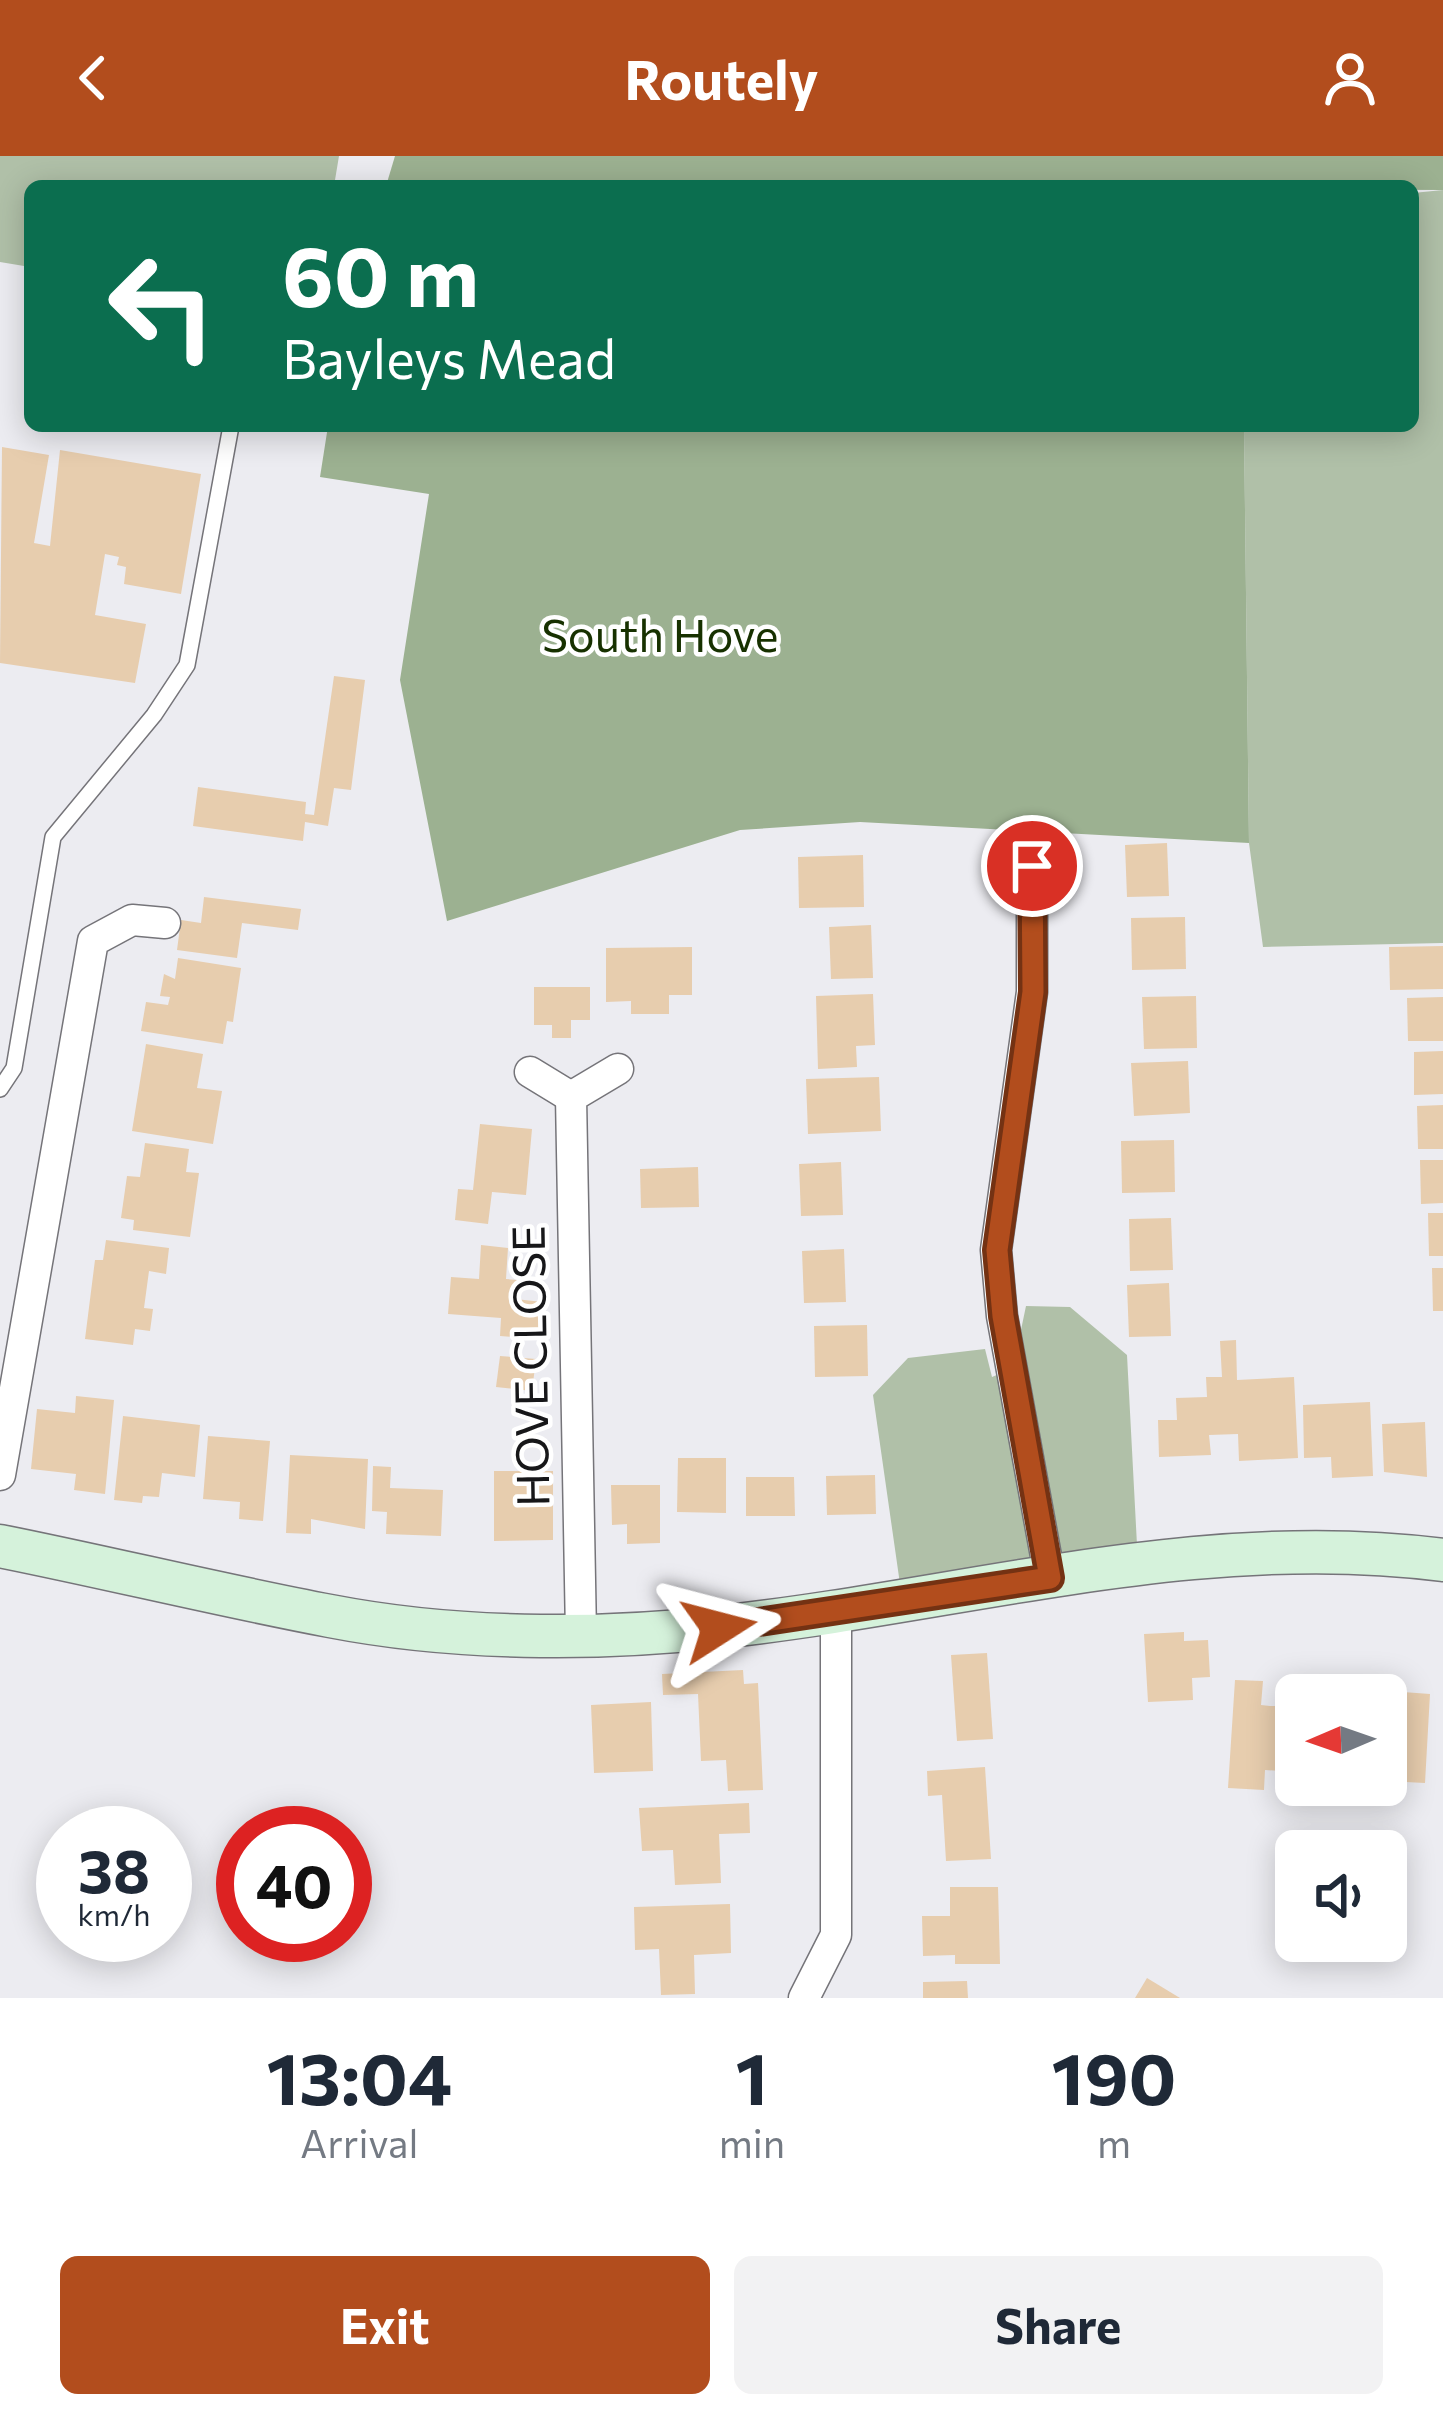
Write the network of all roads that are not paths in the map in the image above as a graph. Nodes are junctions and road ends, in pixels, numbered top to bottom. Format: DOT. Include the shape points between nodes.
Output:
graph roads {
  1 [pos="230,432"];
  2 [pos="1032,866"];
  3 [pos="165,923"];
  4 [pos="619,1069"];
  5 [pos="530,1072"];
  6 [pos="0,1088"];
  7 [pos="571,1097"];
  8 [pos="0,1475"];
  9 [pos="0,1546"];
  10 [pos="1443,1560"];
  11 [pos="1050,1578"];
  12 [pos="836,1610"];
  13 [pos="581,1634"];
  14 [pos="804,1998"];
  1 -- 6 [label="lane" via="187,665 53,837 14,1068"];
  2 -- 11 [label="street" via="1033,992 997,1250"];
  3 -- 8 [label="street" via="132,920 93,941"];
  4 -- 7 [label="street"];
  5 -- 7 [label="street"];
  7 -- 13 [label="street, HOVE CLOSE"];
  9 -- 13 [label="street" via="334,1617"];
  10 -- 11 [label="street" via="1339,1550 1204,1556"];
  11 -- 12 [label="street"];
  12 -- 13 [label="street" via="719,1628"];
  12 -- 14 [label="street" via="836,1935"];
}
